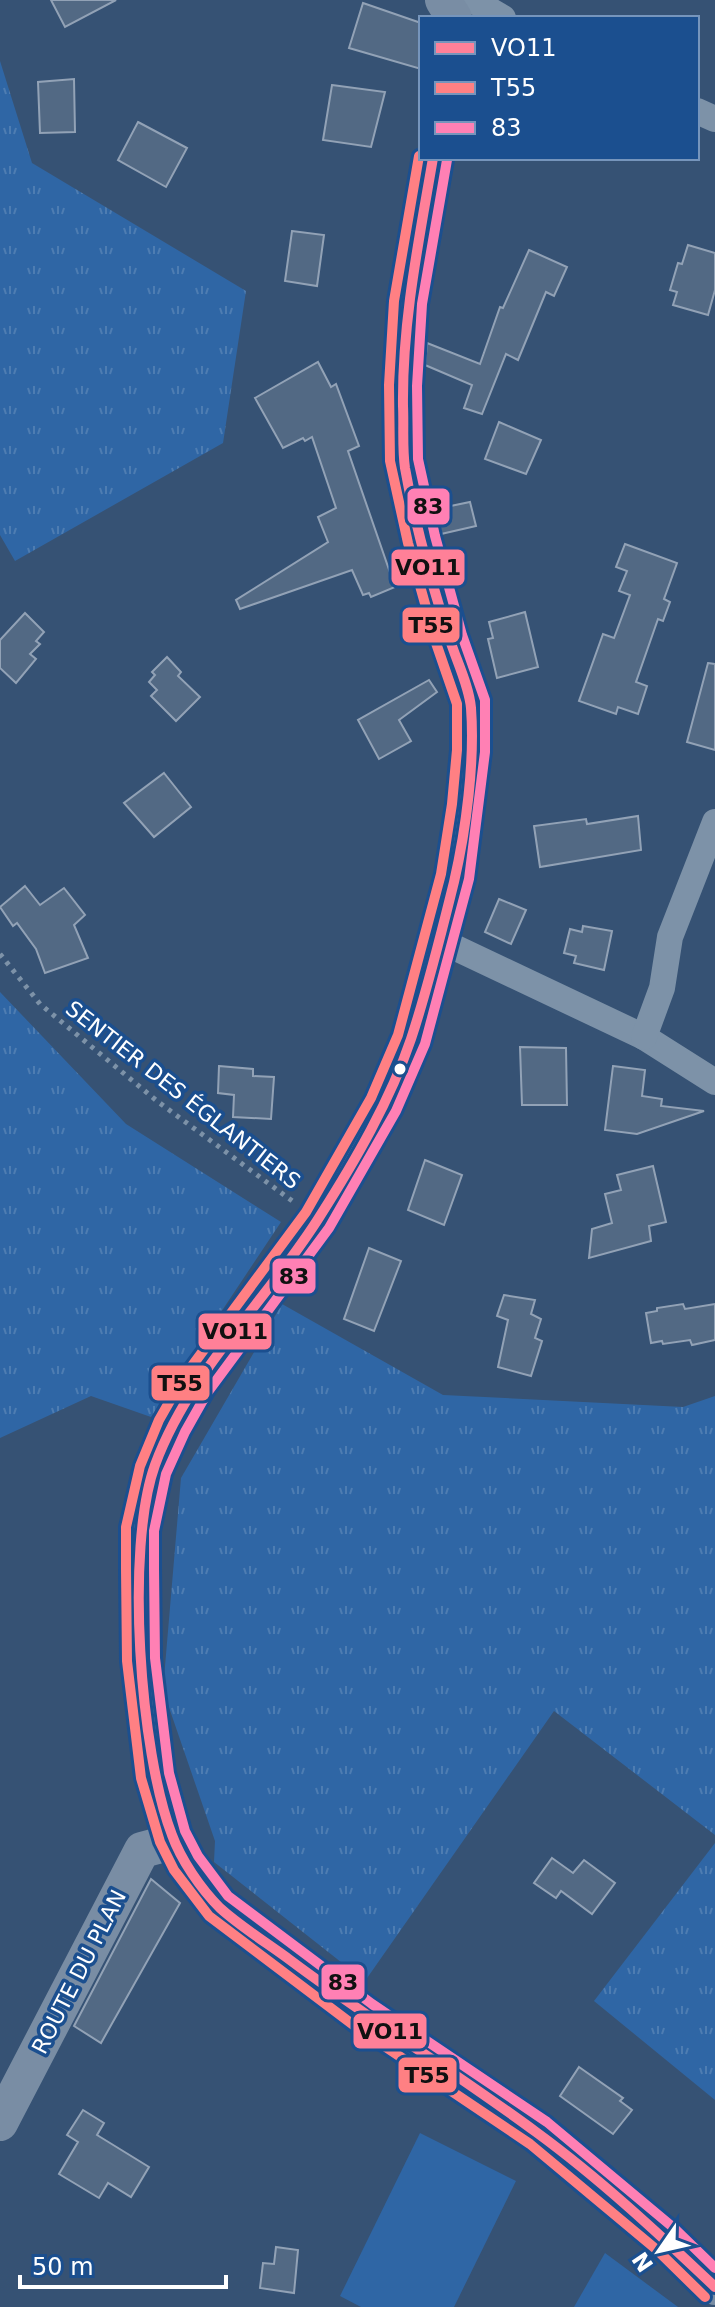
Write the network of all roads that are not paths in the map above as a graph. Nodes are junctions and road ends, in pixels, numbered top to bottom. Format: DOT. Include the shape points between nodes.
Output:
graph roads {
  1 [pos="459,7"];
  2 [pos="495,16"];
  3 [pos="433,160"];
  4 [pos="715,822"];
  5 [pos="439,940"];
  6 [pos="644,1037"];
  7 [pos="715,1082"];
  8 [pos="172,1836"];
  9 [pos="0,2123"];
  10 [pos="715,2287"];
  1 -- 2 [label="street"];
  3 -- 5 [label="main road" via="408,302 404,461 421,539 471,702 464,820"];
  4 -- 6 [label="street" via="670,937 662,988"];
  5 -- 6 [label="street"];
  5 -- 8 [label="main road" via="400,1069 358,1153 318,1220 195,1385 153,1470 140,1529 141,1659 155,1776"];
  6 -- 7 [label="street"];
  8 -- 9 [label="main road, ROUTE DU PLAN" via="142,1850"];
  8 -- 10 [label="main road" via="218,1906 364,2015 538,2133"];
}
